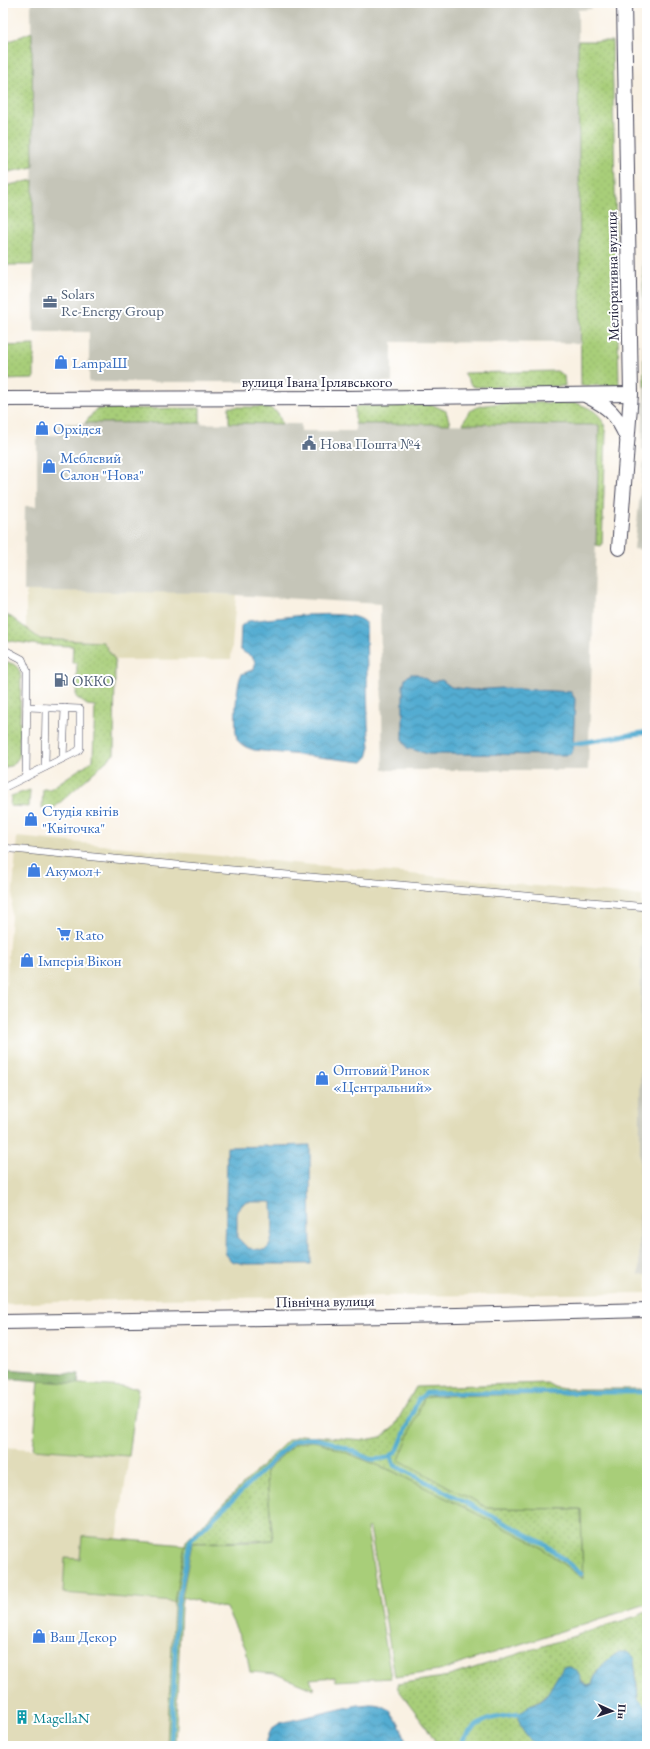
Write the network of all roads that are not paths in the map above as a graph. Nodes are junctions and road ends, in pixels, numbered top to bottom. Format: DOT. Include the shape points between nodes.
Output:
graph roads {
  1 [pos="624,3"];
  2 [pos="631,394"];
  3 [pos="586,395"];
  4 [pos="3,399"];
  5 [pos="628,439"];
  6 [pos="619,548"];
  7 [pos="3,649"];
  8 [pos="27,707"];
  9 [pos="46,708"];
  10 [pos="65,708"];
  11 [pos="63,758"];
  12 [pos="45,767"];
  13 [pos="26,777"];
  14 [pos="3,788"];
  15 [pos="3,848"];
  16 [pos="647,907"];
  17 [pos="647,1310"];
  18 [pos="3,1322"];
  1 -- 2 [label="street, Меліоративна вулиця"];
  2 -- 3 [label="street, вулиця Івана Ірлявського"];
  2 -- 5 [label="street, Меліоративна вулиця"];
  3 -- 4 [label="street, вулиця Івана Ірлявського"];
  3 -- 5 [label="street" via="613,412"];
  5 -- 6 [label="street, Меліоративна вулиця"];
  7 -- 8 [label="lane" via="22,659 26,666"];
  8 -- 9 [label="lane"];
  8 -- 13 [label="lane"];
  9 -- 10 [label="lane"];
  9 -- 12 [label="lane"];
  10 -- 11 [label="lane"];
  10 -- 11 [label="lane" via="79,709 82,713 80,748"];
  11 -- 12 [label="lane"];
  12 -- 13 [label="lane"];
  13 -- 14 [label="lane"];
  15 -- 16 [label="lane"];
  17 -- 18 [label="street, Північна вулиця" via="442,1316"];
}
